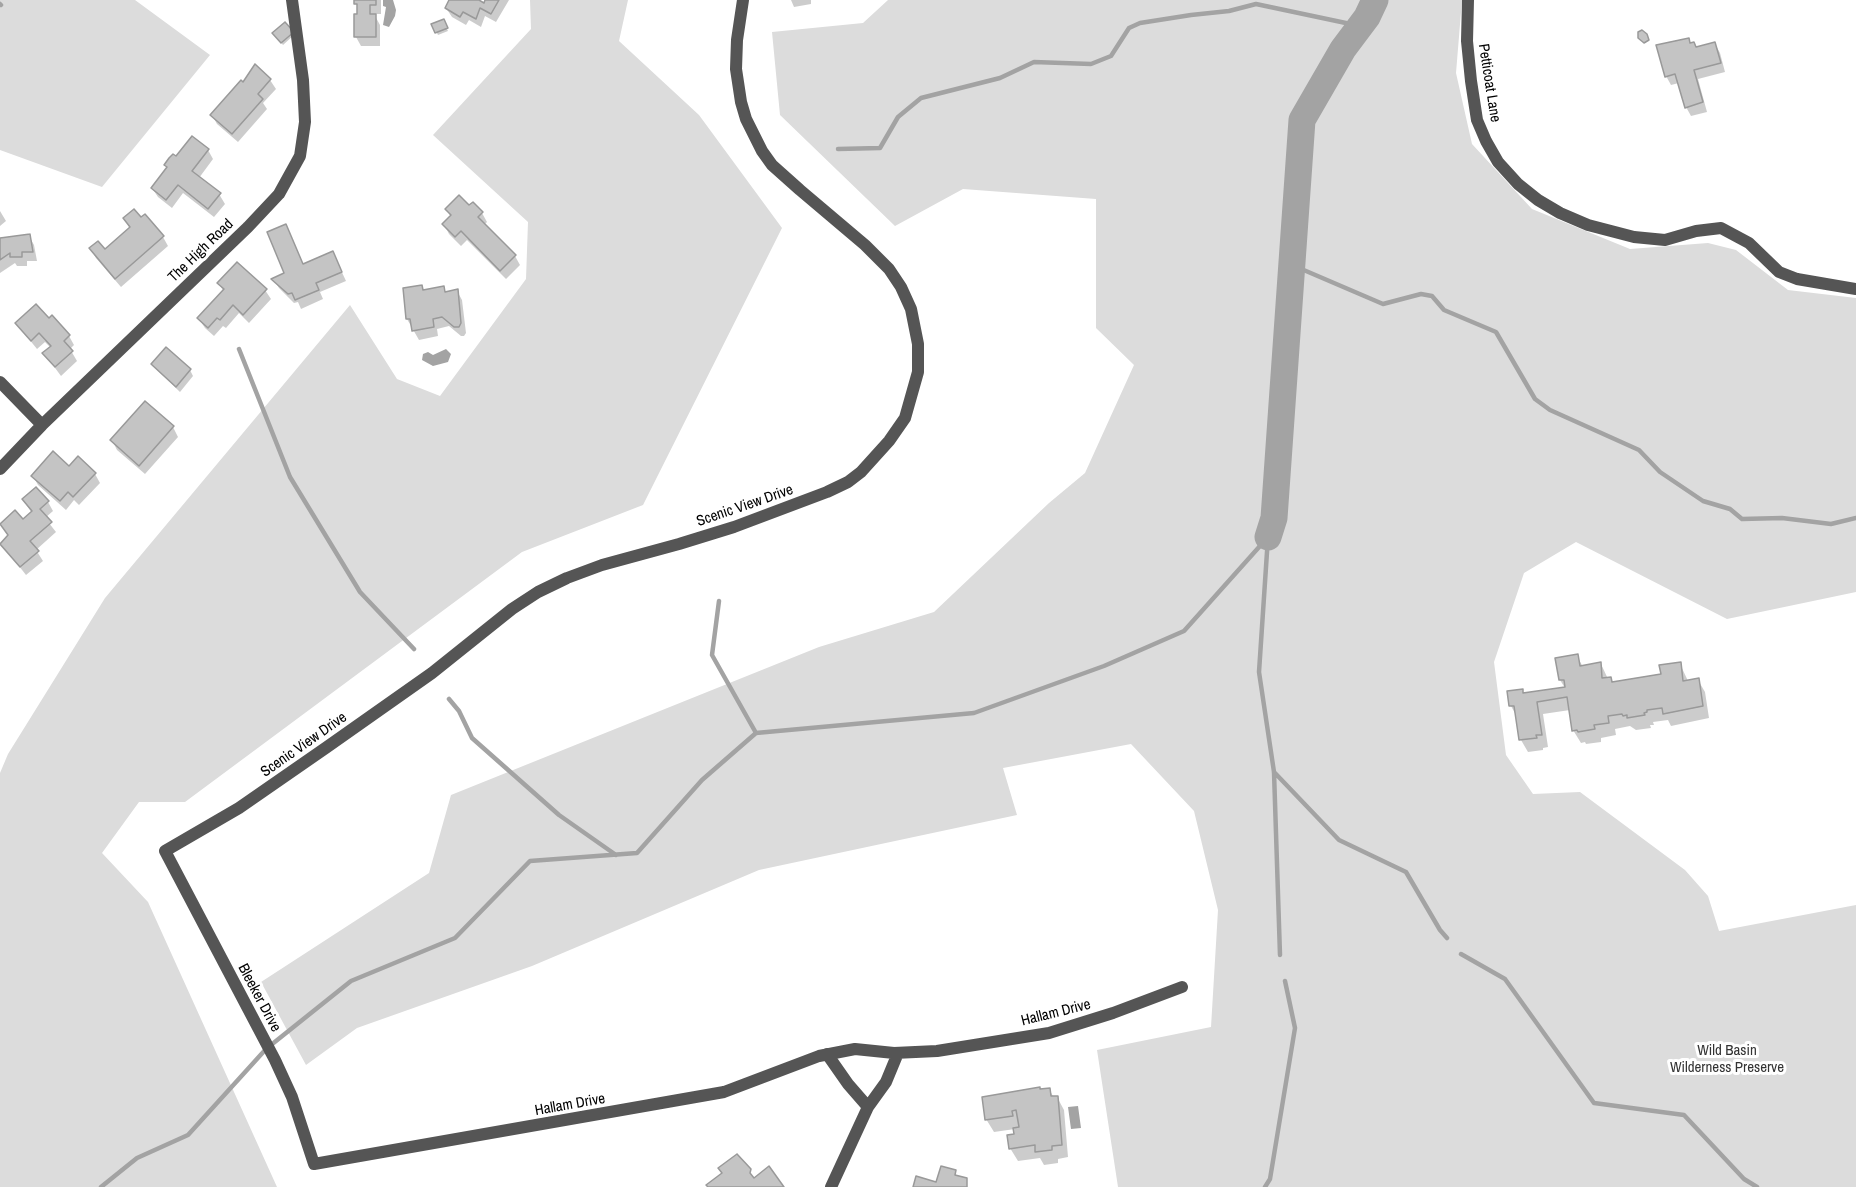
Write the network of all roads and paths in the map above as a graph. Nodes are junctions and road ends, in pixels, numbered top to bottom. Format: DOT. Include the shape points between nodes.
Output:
graph roads {
  1 [pos="292,0"];
  2 [pos="743,0"];
  3 [pos="1468,0"];
  4 [pos="1856,289"];
  5 [pos="0,382"];
  6 [pos="42,425"];
  7 [pos="0,469"];
  8 [pos="165,851"];
  9 [pos="1182,987"];
  10 [pos="897,1053"];
  11 [pos="827,1054"];
  12 [pos="868,1107"];
  13 [pos="314,1164"];
  14 [pos="831,1187"];
  1 -- 6 [label="street, The High Road" via="305,122 300,156 279,194"];
  2 -- 8 [label="street, Scenic View Drive" via="736,69 744,110 762,151 772,165 889,269 911,309 918,344 918,372 905,418 890,441 861,472 827,492 734,527 602,565 538,592 327,747 239,808"];
  3 -- 4 [label="street, Petticoat Lane" via="1468,51 1477,120 1498,162 1538,200 1588,225 1647,239 1665,240 1721,228 1749,243 1779,272"];
  5 -- 6 [label="street"];
  6 -- 7 [label="street, The High Road"];
  8 -- 13 [label="street, Bleeker Drive" via="292,1097"];
  9 -- 10 [label="street, Hallam Drive" via="1049,1033 937,1051"];
  10 -- 11 [label="street, Hallam Drive" via="855,1049"];
  10 -- 12 [label="street" via="886,1082"];
  11 -- 12 [label="street"];
  11 -- 13 [label="street, Hallam Drive" via="724,1092"];
  12 -- 14 [label="street"];
}
